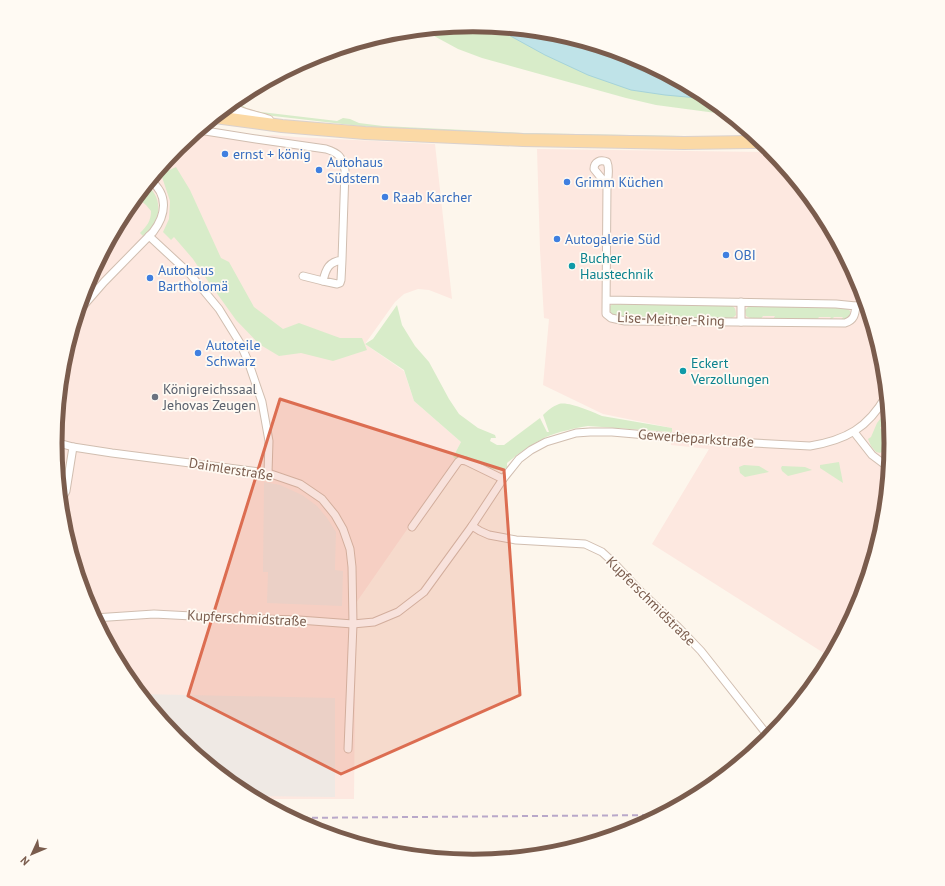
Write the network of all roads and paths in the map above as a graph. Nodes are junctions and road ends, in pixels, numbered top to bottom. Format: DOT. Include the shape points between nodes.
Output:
graph roads {
  1 [pos="234,108"];
  2 [pos="222,117"];
  3 [pos="282,126"];
  4 [pos="205,131"];
  5 [pos="752,142"];
  6 [pos="154,184"];
  7 [pos="606,185"];
  8 [pos="148,236"];
  9 [pos="342,260"];
  10 [pos="303,276"];
  11 [pos="324,281"];
  12 [pos="606,300"];
  13 [pos="87,301"];
  14 [pos="741,302"];
  15 [pos="856,306"];
  16 [pos="860,306"];
  17 [pos="741,322"];
  18 [pos="882,403"];
  19 [pos="854,432"];
  20 [pos="62,444"];
  21 [pos="73,447"];
  22 [pos="883,464"];
  23 [pos="268,473"];
  24 [pos="503,479"];
  25 [pos="65,494"];
  26 [pos="472,526"];
  27 [pos="412,527"];
  28 [pos="398,612"];
  29 [pos="101,618"];
  30 [pos="353,624"];
  31 [pos="765,732"];
  32 [pos="348,749"];
  1 -- 3 [label="main road"];
  2 -- 3 [label="main road"];
  3 -- 5 [label="main road" via="365,133 523,140"];
  4 -- 9 [label="street" via="326,149 340,156 345,170"];
  6 -- 8 [label="street" via="160,192 164,206 158,225"];
  7 -- 12 [label="street"];
  8 -- 13 [label="street"];
  8 -- 23 [label="street" via="190,274 219,309 240,343 262,402 269,441"];
  9 -- 11 [label="street" via="327,267"];
  9 -- 11 [label="street" via="340,282 337,284"];
  10 -- 11 [label="street"];
  12 -- 14 [label="street, Lise-Meitner-Ring"];
  12 -- 17 [label="street, Lise-Meitner-Ring" via="606,314 611,318"];
  14 -- 15 [label="street, Lise-Meitner-Ring"];
  14 -- 17 [label="street, Lise-Meitner-Ring"];
  15 -- 16 [label="street, Lise-Meitner-Ring"];
  15 -- 17 [label="street, Lise-Meitner-Ring" via="851,321 845,323"];
  18 -- 19 [label="street, Gewerbeparkstraße"];
  19 -- 22 [label="street" via="872,455"];
  19 -- 24 [label="street, Gewerbeparkstraße" via="810,446 612,432 576,433 546,442 531,450"];
  20 -- 21 [label="street, Daimlerstraße"];
  21 -- 23 [label="street, Daimlerstraße"];
  21 -- 25 [label="street"];
  23 -- 30 [label="street, Daimlerstraße" via="300,484 322,499 343,529 350,549 352,567"];
  24 -- 26 [label="street, Gewerbeparkstraße"];
  24 -- 27 [label="street" via="461,460"];
  26 -- 28 [label="street, Gewerbeparkstraße" via="424,592"];
  26 -- 31 [label="street, Kupferschmidstraße" via="489,534 516,540 585,544 602,552 702,651"];
  28 -- 30 [label="street, Kupferschmidstraße" via="374,622"];
  29 -- 30 [label="street, Kupferschmidstraße" via="154,614"];
  30 -- 32 [label="street, Daimlerstraße"];
}
